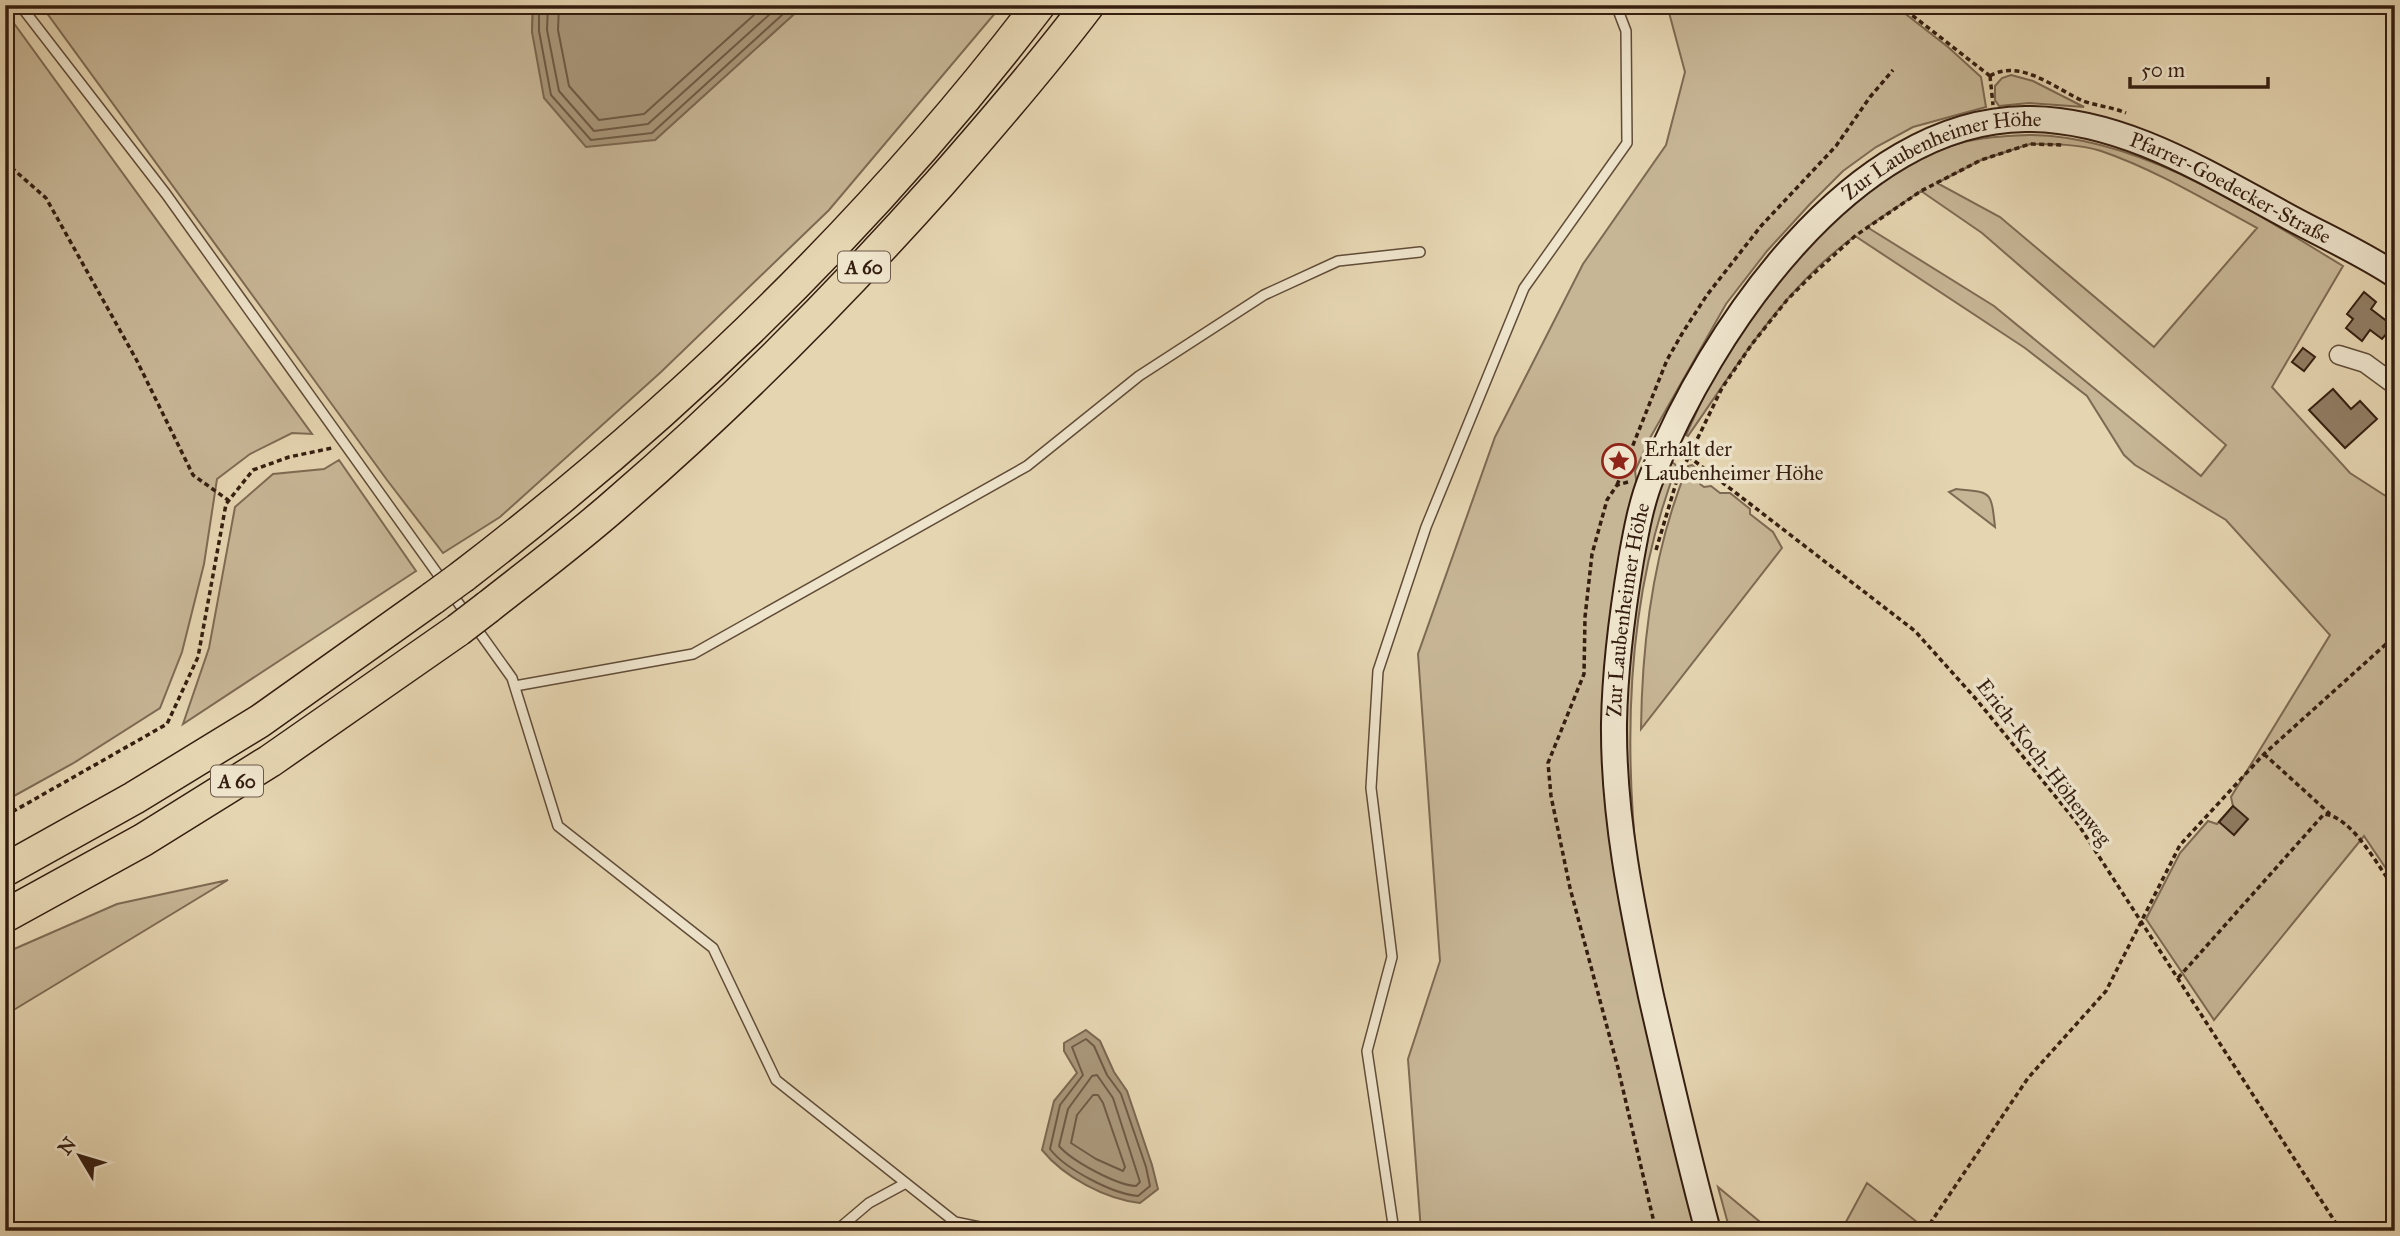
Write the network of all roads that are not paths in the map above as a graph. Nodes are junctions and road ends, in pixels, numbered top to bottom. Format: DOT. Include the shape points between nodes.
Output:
graph roads {
  1 [pos="20,5"];
  2 [pos="1088,5"];
  3 [pos="1616,5"];
  4 [pos="1034,10"];
  5 [pos="2060,121"];
  6 [pos="1420,252"];
  7 [pos="2395,275"];
  8 [pos="2339,355"];
  9 [pos="2395,385"];
  10 [pos="515,686"];
  11 [pos="5,870"];
  12 [pos="5,916"];
  13 [pos="906,1183"];
  14 [pos="836,1231"];
  15 [pos="999,1231"];
  16 [pos="1394,1231"];
  17 [pos="1708,1231"];
  1 -- 10 [label="lane" via="166,194"];
  2 -- 12 [label="highway, A 60, bridge" via="878,253 710,421 615,505 458,630 270,761 143,840"];
  3 -- 16 [label="lane" via="1626,31 1627,143 1524,288 1426,527 1378,671 1371,788 1392,957 1367,1051"];
  4 -- 11 [label="highway, A 60, bridge" via="953,113 781,299 548,511 260,721"];
  5 -- 7 [label="street, Pfarrer-Goedecker-Straße" via="2106,130 2158,149"];
  5 -- 17 [label="street, Zur Laubenheimer Höhe" via="2023,119 1954,132 1886,163 1845,195 1779,264 1721,341 1686,402 1651,479 1637,526 1617,656 1617,783 1630,901"];
  6 -- 10 [label="lane" via="1339,261 1264,295 1139,376 1027,466 693,654"];
  8 -- 9 [label="street" via="2365,363"];
  10 -- 13 [label="lane" via="558,826 713,948 776,1080"];
  13 -- 14 [label="lane" via="869,1203"];
  13 -- 15 [label="lane" via="955,1222"];
}
